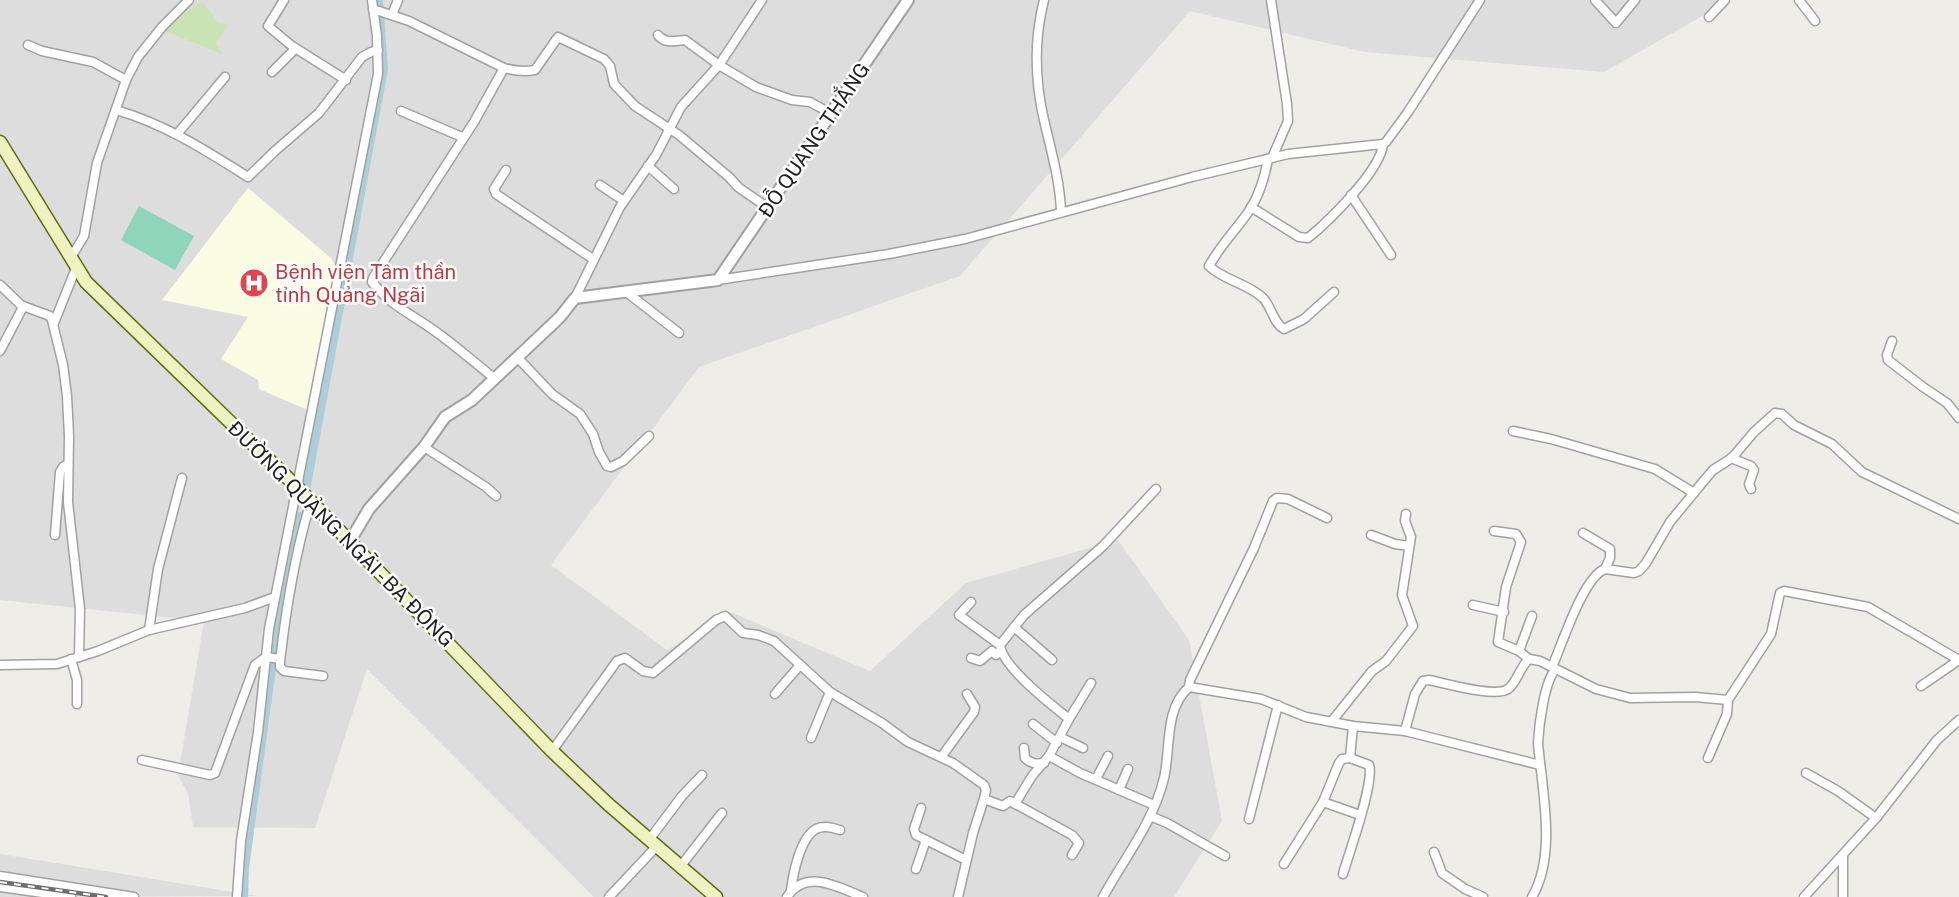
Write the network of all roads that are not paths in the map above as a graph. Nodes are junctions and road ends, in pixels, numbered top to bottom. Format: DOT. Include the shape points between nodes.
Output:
graph roads {
  1 [pos="189,0"];
  2 [pos="284,0"];
  3 [pos="398,0"];
  4 [pos="762,0"];
  5 [pos="908,0"];
  6 [pos="1044,0"];
  7 [pos="1271,0"];
  8 [pos="1480,0"];
  9 [pos="1595,0"];
  10 [pos="1635,0"];
  11 [pos="1725,0"];
  12 [pos="1799,0"];
  13 [pos="374,6"];
  14 [pos="389,14"];
  15 [pos="1709,17"];
  16 [pos="1815,21"];
  17 [pos="658,35"];
  18 [pos="28,45"];
  19 [pos="296,49"];
  20 [pos="378,50"];
  21 [pos="719,65"];
  22 [pos="504,68"];
  23 [pos="272,72"];
  24 [pos="225,77"];
  25 [pos="126,80"];
  26 [pos="346,80"];
  27 [pos="117,110"];
  28 [pos="401,111"];
  29 [pos="832,114"];
  30 [pos="669,129"];
  31 [pos="178,134"];
  32 [pos="462,137"];
  33 [pos="0,142"];
  34 [pos="1383,144"];
  35 [pos="1270,159"];
  36 [pos="648,166"];
  37 [pos="506,170"];
  38 [pos="600,185"];
  39 [pos="674,189"];
  40 [pos="1351,195"];
  41 [pos="624,201"];
  42 [pos="1251,207"];
  43 [pos="768,208"];
  44 [pos="1061,212"];
  45 [pos="1391,255"];
  46 [pos="593,259"];
  47 [pos="73,264"];
  48 [pos="718,280"];
  49 [pos="0,285"];
  50 [pos="625,291"];
  51 [pos="1334,292"];
  52 [pos="575,298"];
  53 [pos="23,306"];
  54 [pos="54,323"];
  55 [pos="679,333"];
  56 [pos="1892,341"];
  57 [pos="0,351"];
  58 [pos="517,357"];
  59 [pos="494,378"];
  60 [pos="1959,418"];
  61 [pos="1513,431"];
  62 [pos="649,436"];
  63 [pos="424,447"];
  64 [pos="1731,458"];
  65 [pos="68,464"];
  66 [pos="182,478"];
  67 [pos="298,488"];
  68 [pos="1156,489"];
  69 [pos="1751,489"];
  70 [pos="1694,493"];
  71 [pos="496,496"];
  72 [pos="311,501"];
  73 [pos="1406,514"];
  74 [pos="1327,518"];
  75 [pos="1959,519"];
  76 [pos="1494,531"];
  77 [pos="1583,533"];
  78 [pos="55,535"];
  79 [pos="1371,535"];
  80 [pos="350,541"];
  81 [pos="1409,546"];
  82 [pos="1605,569"];
  83 [pos="275,597"];
  84 [pos="971,602"];
  85 [pos="1473,605"];
  86 [pos="1504,612"];
  87 [pos="1532,616"];
  88 [pos="1014,627"];
  89 [pos="149,630"];
  90 [pos="1000,648"];
  91 [pos="1519,651"];
  92 [pos="75,658"];
  93 [pos="273,658"];
  94 [pos="971,658"];
  95 [pos="1529,659"];
  96 [pos="1052,660"];
  97 [pos="1959,660"];
  98 [pos="0,665"];
  99 [pos="800,665"];
  100 [pos="1554,668"];
  101 [pos="322,676"];
  102 [pos="1091,683"];
  103 [pos="1921,686"];
  104 [pos="1189,687"];
  105 [pos="830,692"];
  106 [pos="775,694"];
  107 [pos="967,694"];
  108 [pos="1728,700"];
  109 [pos="77,704"];
  110 [pos="1278,705"];
  111 [pos="1069,719"];
  112 [pos="1959,720"];
  113 [pos="1332,721"];
  114 [pos="1033,724"];
  115 [pos="1353,726"];
  116 [pos="1405,731"];
  117 [pos="811,738"];
  118 [pos="1059,740"];
  119 [pos="1024,748"];
  120 [pos="1083,748"];
  121 [pos="552,751"];
  122 [pos="942,756"];
  123 [pos="1108,756"];
  124 [pos="1350,758"];
  125 [pos="1708,758"];
  126 [pos="142,760"];
  127 [pos="1046,760"];
  128 [pos="1540,765"];
  129 [pos="1128,769"];
  130 [pos="1806,773"];
  131 [pos="702,775"];
  132 [pos="1096,779"];
  133 [pos="1119,790"];
  134 [pos="984,799"];
  135 [pos="1323,802"];
  136 [pos="1015,804"];
  137 [pos="1154,805"];
  138 [pos="921,808"];
  139 [pos="722,813"];
  140 [pos="1360,815"];
  141 [pos="1150,816"];
  142 [pos="1876,818"];
  143 [pos="1249,819"];
  144 [pos="840,830"];
  145 [pos="926,840"];
  146 [pos="652,844"];
  147 [pos="1434,852"];
  148 [pos="1072,855"];
  149 [pos="1843,855"];
  150 [pos="1225,856"];
  151 [pos="966,860"];
  152 [pos="1284,864"];
  153 [pos="680,867"];
  154 [pos="916,869"];
  155 [pos="1343,874"];
  156 [pos="0,876"];
  157 [pos="0,887"];
  158 [pos="20,894"];
  159 [pos="789,894"];
  160 [pos="71,897"];
  161 [pos="134,897"];
  162 [pos="237,897"];
  163 [pos="609,897"];
  164 [pos="716,897"];
  165 [pos="862,897"];
  166 [pos="958,897"];
  167 [pos="1103,897"];
  168 [pos="1483,897"];
  169 [pos="1532,897"];
  170 [pos="1804,897"];
  171 [pos="1843,897"];
  1 -- 25 [label="street" via="138,57"];
  2 -- 19 [label="street" via="268,26"];
  3 -- 14 [label="street"];
  4 -- 21 [label="street"];
  5 -- 29 [label="street, ĐỖ QUANG THẮNG"];
  6 -- 44 [label="street" via="1036,66 1061,190"];
  7 -- 35 [label="street" via="1288,121"];
  8 -- 34 [label="street"];
  9 -- 10 [label="street" via="1616,23"];
  11 -- 15 [label="street"];
  12 -- 16 [label="street"];
  13 -- 14 [label="street"];
  13 -- 20 [label="street"];
  14 -- 22 [label="street"];
  17 -- 21 [label="street" via="669,42 685,40"];
  18 -- 25 [label="street" via="93,62"];
  19 -- 23 [label="street"];
  19 -- 26 [label="street"];
  20 -- 26 [label="street" via="362,57"];
  20 -- 67 [label="street" via="378,74"];
  21 -- 29 [label="street" via="756,87 810,102"];
  21 -- 30 [label="street" via="681,107"];
  22 -- 30 [label="street" via="535,70 558,37 604,59 615,84 635,106"];
  22 -- 32 [label="street"];
  24 -- 31 [label="street"];
  25 -- 27 [label="street"];
  26 -- 31 [label="street" via="319,113 248,177"];
  27 -- 31 [label="street"];
  27 -- 47 [label="street" via="104,138 84,236"];
  28 -- 32 [label="street"];
  29 -- 43 [label="street, ĐỖ QUANG THẮNG"];
  30 -- 36 [label="street"];
  30 -- 43 [label="street"];
  32 -- 59 [label="street" via="372,282 385,298"];
  33 -- 47 [label="main road, ĐƯỜNG QUẢNG NGÃI - BA ĐỘNG"];
  34 -- 35 [label="street"];
  34 -- 40 [label="street" via="1380,157"];
  35 -- 42 [label="street"];
  35 -- 44 [label="street"];
  36 -- 39 [label="street"];
  36 -- 41 [label="street"];
  37 -- 46 [label="street" via="495,194"];
  38 -- 41 [label="street"];
  40 -- 42 [label="street" via="1308,238 1291,233"];
  40 -- 45 [label="street"];
  41 -- 46 [label="street"];
  42 -- 51 [label="street" via="1209,266 1218,275 1260,296 1284,329 1304,319"];
  43 -- 48 [label="street, ĐỖ QUANG THẮNG"];
  44 -- 48 [label="street" via="900,252"];
  46 -- 52 [label="street"];
  47 -- 54 [label="street"];
  47 -- 67 [label="main road, ĐƯỜNG QUẢNG NGÃI - BA ĐỘNG" via="86,282"];
  48 -- 50 [label="street"];
  49 -- 53 [label="street"];
  50 -- 52 [label="street"];
  50 -- 55 [label="street"];
  52 -- 58 [label="street"];
  53 -- 54 [label="street" via="50,316"];
  53 -- 57 [label="street"];
  54 -- 65 [label="street" via="67,396"];
  56 -- 60 [label="street" via="1888,360 1947,403"];
  58 -- 59 [label="street"];
  58 -- 62 [label="street" via="552,394 580,414 607,466 623,461"];
  59 -- 63 [label="street" via="472,400 445,417"];
  61 -- 70 [label="street" via="1655,469"];
  63 -- 71 [label="street"];
  63 -- 80 [label="street" via="369,509"];
  64 -- 69 [label="street" via="1754,470"];
  64 -- 70 [label="street" via="1713,470"];
  64 -- 75 [label="street" via="1775,412 1832,444 1862,472"];
  65 -- 78 [label="street" via="60,472"];
  65 -- 92 [label="street" via="68,502 80,609"];
  66 -- 89 [label="street" via="158,569"];
  67 -- 72 [label="main road, ĐƯỜNG QUẢNG NGÃI - BA ĐỘNG"];
  67 -- 83 [label="street"];
  68 -- 88 [label="street" via="1103,546"];
  70 -- 82 [label="street" via="1639,571"];
  72 -- 80 [label="main road, ĐƯỜNG QUẢNG NGÃI - BA ĐỘNG"];
  72 -- 93 [label="street"];
  73 -- 81 [label="street"];
  74 -- 104 [label="street" via="1288,499 1274,501"];
  76 -- 86 [label="street" via="1516,534 1521,542 1506,587"];
  77 -- 82 [label="street" via="1610,549"];
  79 -- 81 [label="street"];
  80 -- 121 [label="main road, ĐƯỜNG QUẢNG NGÃI - BA ĐỘNG"];
  81 -- 113 [label="street" via="1402,594 1413,626"];
  82 -- 100 [label="street" via="1586,589"];
  83 -- 89 [label="street" via="245,608"];
  83 -- 93 [label="street"];
  84 -- 90 [label="street" via="959,615"];
  85 -- 86 [label="street"];
  86 -- 91 [label="street" via="1498,642"];
  87 -- 91 [label="street"];
  88 -- 90 [label="street"];
  88 -- 96 [label="street"];
  89 -- 92 [label="street"];
  90 -- 94 [label="street" via="996,655 992,651 980,661"];
  90 -- 111 [label="street" via="1036,692"];
  91 -- 95 [label="street"];
  92 -- 98 [label="street" via="51,664"];
  92 -- 109 [label="street"];
  93 -- 101 [label="street" via="284,671"];
  93 -- 126 [label="street" via="255,665 215,773 210,776"];
  93 -- 162 [label="street" via="241,841"];
  95 -- 100 [label="street"];
  95 -- 116 [label="street" via="1510,687 1501,692 1423,681 1415,694"];
  97 -- 103 [label="street"];
  97 -- 108 [label="street" via="1869,607 1784,591 1780,593 1771,634"];
  99 -- 105 [label="street"];
  99 -- 106 [label="street"];
  99 -- 121 [label="street" via="774,641 742,633 721,616 653,673 625,658 617,661"];
  100 -- 108 [label="street" via="1596,689 1630,698"];
  100 -- 128 [label="street" via="1539,730"];
  102 -- 111 [label="street"];
  104 -- 110 [label="street" via="1249,696"];
  104 -- 137 [label="street" via="1174,712 1165,776"];
  105 -- 117 [label="street"];
  105 -- 122 [label="street" via="908,742"];
  107 -- 122 [label="street" via="974,712"];
  108 -- 125 [label="street" via="1729,708"];
  110 -- 113 [label="street" via="1306,717"];
  110 -- 143 [label="street"];
  111 -- 118 [label="street"];
  112 -- 142 [label="street" via="1938,740"];
  113 -- 115 [label="street"];
  114 -- 118 [label="street"];
  115 -- 116 [label="street"];
  115 -- 124 [label="street"];
  116 -- 128 [label="street"];
  118 -- 120 [label="street"];
  118 -- 127 [label="street"];
  119 -- 127 [label="street" via="1028,762"];
  121 -- 146 [label="main road, ĐƯỜNG QUẢNG NGÃI - BA ĐỘNG"];
  122 -- 134 [label="street" via="984,785"];
  123 -- 132 [label="street"];
  124 -- 135 [label="street" via="1339,763"];
  124 -- 140 [label="street" via="1371,767"];
  127 -- 132 [label="street"];
  127 -- 136 [label="street"];
  128 -- 169 [label="street" via="1548,832 1541,882"];
  129 -- 133 [label="street"];
  130 -- 142 [label="street"];
  131 -- 146 [label="street" via="687,789"];
  132 -- 133 [label="street"];
  133 -- 137 [label="street"];
  134 -- 136 [label="street" via="1003,806 1011,801"];
  134 -- 151 [label="street"];
  135 -- 140 [label="street"];
  135 -- 152 [label="street"];
  136 -- 148 [label="street" via="1077,838 1079,843"];
  137 -- 141 [label="street"];
  138 -- 145 [label="street" via="914,832"];
  139 -- 153 [label="street"];
  140 -- 155 [label="street"];
  141 -- 150 [label="street"];
  141 -- 167 [label="street"];
  142 -- 149 [label="street"];
  144 -- 159 [label="street" via="822,827 809,835 795,865"];
  145 -- 151 [label="street"];
  145 -- 154 [label="street"];
  146 -- 153 [label="main road, ĐƯỜNG QUẢNG NGÃI - BA ĐỘNG"];
  146 -- 163 [label="street"];
  147 -- 168 [label="street" via="1442,873"];
  149 -- 170 [label="street"];
  149 -- 171 [label="street"];
  151 -- 166 [label="street"];
  153 -- 164 [label="main road, ĐƯỜNG QUẢNG NGÃI - BA ĐỘNG"];
  156 -- 161 [label="street"];
  157 -- 158 [label="street"];
  158 -- 160 [label="street"];
  159 -- 165 [label="street" via="801,883 816,882"];
}
